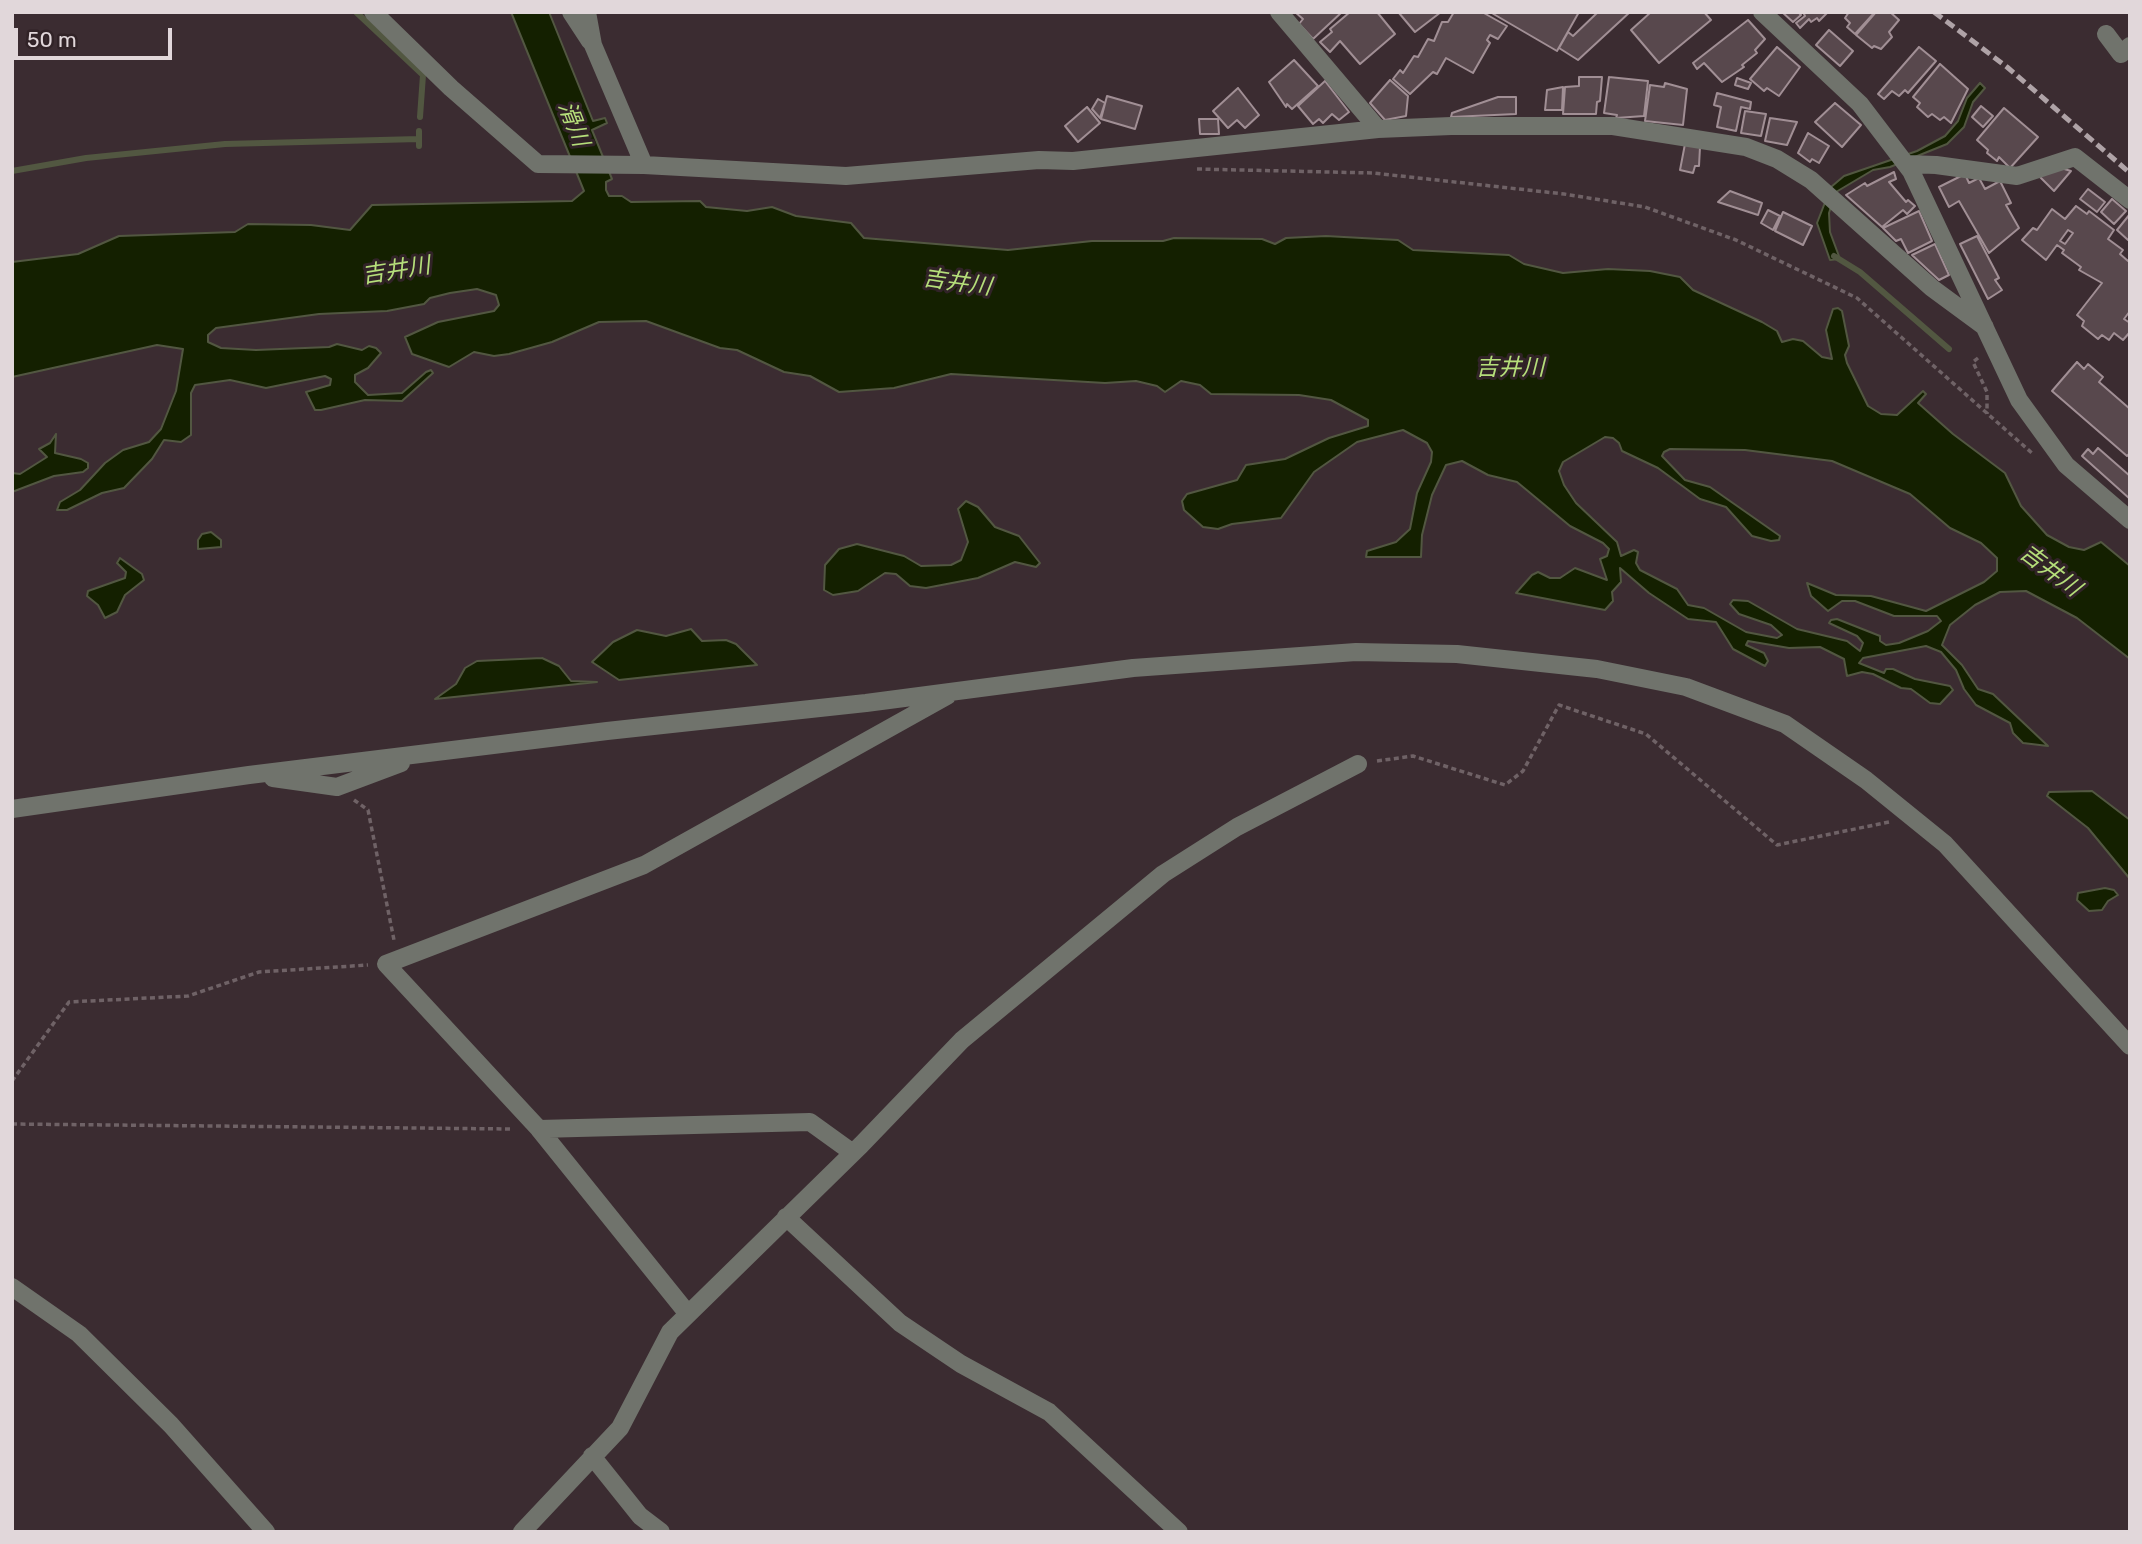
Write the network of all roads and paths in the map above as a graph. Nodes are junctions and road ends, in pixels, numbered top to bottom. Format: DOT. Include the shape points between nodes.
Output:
graph roads {
  1 [pos="373,12"];
  2 [pos="571,12"];
  3 [pos="587,12"];
  4 [pos="1279,12"];
  5 [pos="1762,12"];
  6 [pos="2106,34"];
  7 [pos="593,45"];
  8 [pos="2130,46"];
  9 [pos="1378,129"];
  10 [pos="1906,164"];
  11 [pos="644,165"];
  12 [pos="1187,169"];
  13 [pos="2130,200"];
  14 [pos="1985,327"];
  15 [pos="1994,346"];
  16 [pos="1987,414"];
  17 [pos="2038,458"];
  18 [pos="2130,520"];
  19 [pos="956,691"];
  20 [pos="430,752"];
  21 [pos="1358,764"];
  22 [pos="249,775"];
  23 [pos="337,787"];
  24 [pos="12,809"];
  25 [pos="1912,817"];
  26 [pos="392,961"];
  27 [pos="2130,1046"];
  28 [pos="12,1081"];
  29 [pos="12,1124"];
  30 [pos="539,1129"];
  31 [pos="853,1153"];
  32 [pos="786,1217"];
  33 [pos="12,1287"];
  34 [pos="688,1314"];
  35 [pos="592,1456"];
  36 [pos="266,1532"];
  37 [pos="522,1532"];
  38 [pos="661,1532"];
  39 [pos="1179,1532"];
  1 -- 11 [label="street" via="450,88 538,164"];
  2 -- 7 [label="street"];
  3 -- 7 [label="street"];
  4 -- 9 [label="street"];
  5 -- 10 [label="street" via="1860,104"];
  6 -- 8 [label="street" via="2121,54"];
  7 -- 11 [label="street"];
  9 -- 11 [label="street" via="1073,160 846,176"];
  9 -- 14 [label="street" via="1613,126 1746,147 1811,180 1933,288"];
  10 -- 13 [label="street" via="2017,176 2075,157"];
  10 -- 14 [label="street"];
  12 -- 16 [label="path" via="1373,173 1646,207 1736,240 1857,298"];
  14 -- 15 [label="street"];
  15 -- 16 [label="path" via="1973,362 1987,392"];
  15 -- 18 [label="street" via="2019,400 2066,465"];
  16 -- 17 [label="path"];
  19 -- 20 [label="street"];
  19 -- 25 [label="street" via="1133,668 1356,652 1457,654 1597,669 1686,688 1785,724"];
  19 -- 26 [label="street" via="645,865"];
  20 -- 22 [label="street"];
  20 -- 23 [label="street"];
  21 -- 25 [label="path" via="1413,756 1505,785 1523,771 1559,705 1646,734 1777,845"];
  21 -- 31 [label="street" via="1237,827 1163,874 962,1040"];
  22 -- 23 [label="street"];
  22 -- 24 [label="street"];
  23 -- 26 [label="path" via="368,810"];
  25 -- 27 [label="street" via="1945,844"];
  26 -- 28 [label="path" via="259,972 188,996 69,1002"];
  26 -- 30 [label="street"];
  29 -- 30 [label="path"];
  30 -- 31 [label="street" via="810,1122"];
  30 -- 34 [label="street"];
  31 -- 32 [label="street"];
  32 -- 34 [label="street"];
  32 -- 39 [label="street" via="900,1323 961,1364 1049,1412"];
  33 -- 36 [label="street" via="79,1334 171,1425"];
  34 -- 35 [label="street" via="670,1332 620,1428"];
  35 -- 37 [label="street"];
  35 -- 38 [label="street" via="640,1516"];
}
